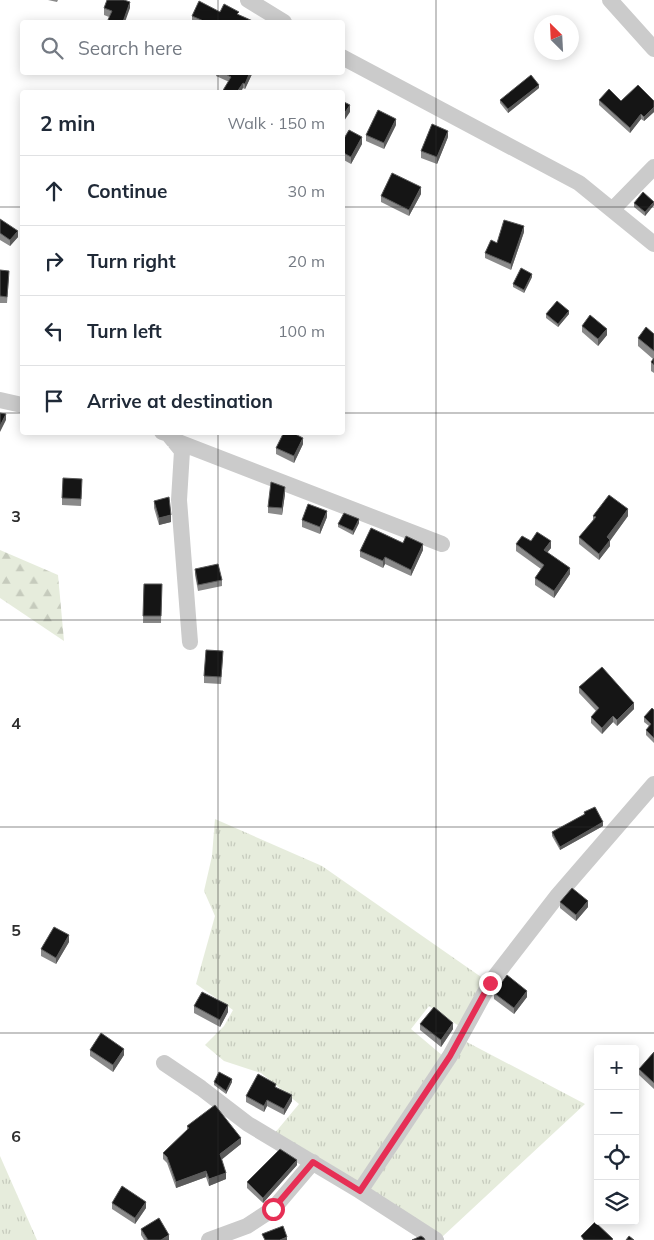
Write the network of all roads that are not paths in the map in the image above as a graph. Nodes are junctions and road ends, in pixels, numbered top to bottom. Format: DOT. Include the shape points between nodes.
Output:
graph roads {
  1 [pos="248,0"];
  2 [pos="610,0"];
  3 [pos="266,5"];
  4 [pos="282,20"];
  5 [pos="654,49"];
  6 [pos="345,59"];
  7 [pos="654,167"];
  8 [pos="612,210"];
  9 [pos="654,244"];
  10 [pos="0,400"];
  11 [pos="20,405"];
  12 [pos="168,436"];
  13 [pos="442,544"];
  14 [pos="190,642"];
  15 [pos="654,784"];
  16 [pos="164,1063"];
  17 [pos="313,1162"];
  18 [pos="360,1191"];
  19 [pos="208,1240"];
  20 [pos="436,1240"];
  1 -- 3 [label="street"];
  2 -- 5 [label="street"];
  3 -- 4 [label="street"];
  6 -- 8 [label="street" via="579,183"];
  7 -- 8 [label="street"];
  8 -- 9 [label="street"];
  10 -- 11 [label="street"];
  12 -- 13 [label="street"];
  12 -- 14 [label="street" via="182,451 179,500"];
  15 -- 18 [label="street" via="558,895 490,983 450,1056"];
  16 -- 17 [label="street" via="248,1124"];
  17 -- 18 [label="street"];
  17 -- 19 [label="street" via="273,1209 247,1226"];
  18 -- 20 [label="street"];
}
